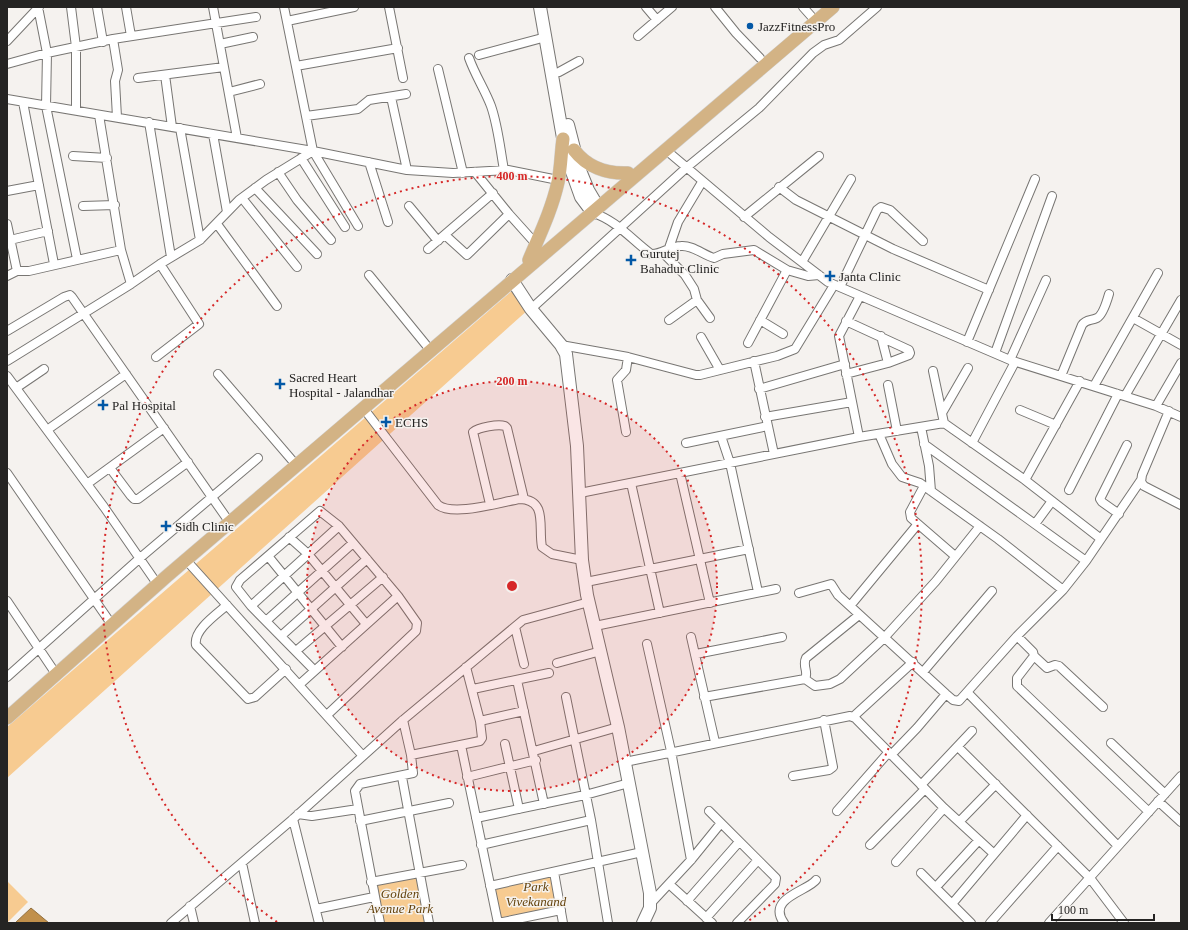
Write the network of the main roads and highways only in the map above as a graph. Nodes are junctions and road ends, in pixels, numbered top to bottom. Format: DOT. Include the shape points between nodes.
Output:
graph roads {
  1 [pos="821,7"];
  2 [pos="833,7"];
  3 [pos="807,11"];
  4 [pos="563,139"];
  5 [pos="574,150"];
  6 [pos="628,173"];
  7 [pos="596,209"];
  8 [pos="529,260"];
  9 [pos="516,277"];
  10 [pos="7,718"];
  1 -- 3 [label="main road"];
  2 -- 7 [label="main road"];
  3 -- 6 [label="main road" via="760,58"];
  4 -- 8 [label="main road" via="558,180 546,222"];
  5 -- 6 [label="main road" via="591,166 616,174"];
  6 -- 7 [label="main road"];
  7 -- 8 [label="main road"];
  7 -- 9 [label="main road"];
  8 -- 9 [label="main road"];
  9 -- 10 [label="main road" via="186,560"];
}
